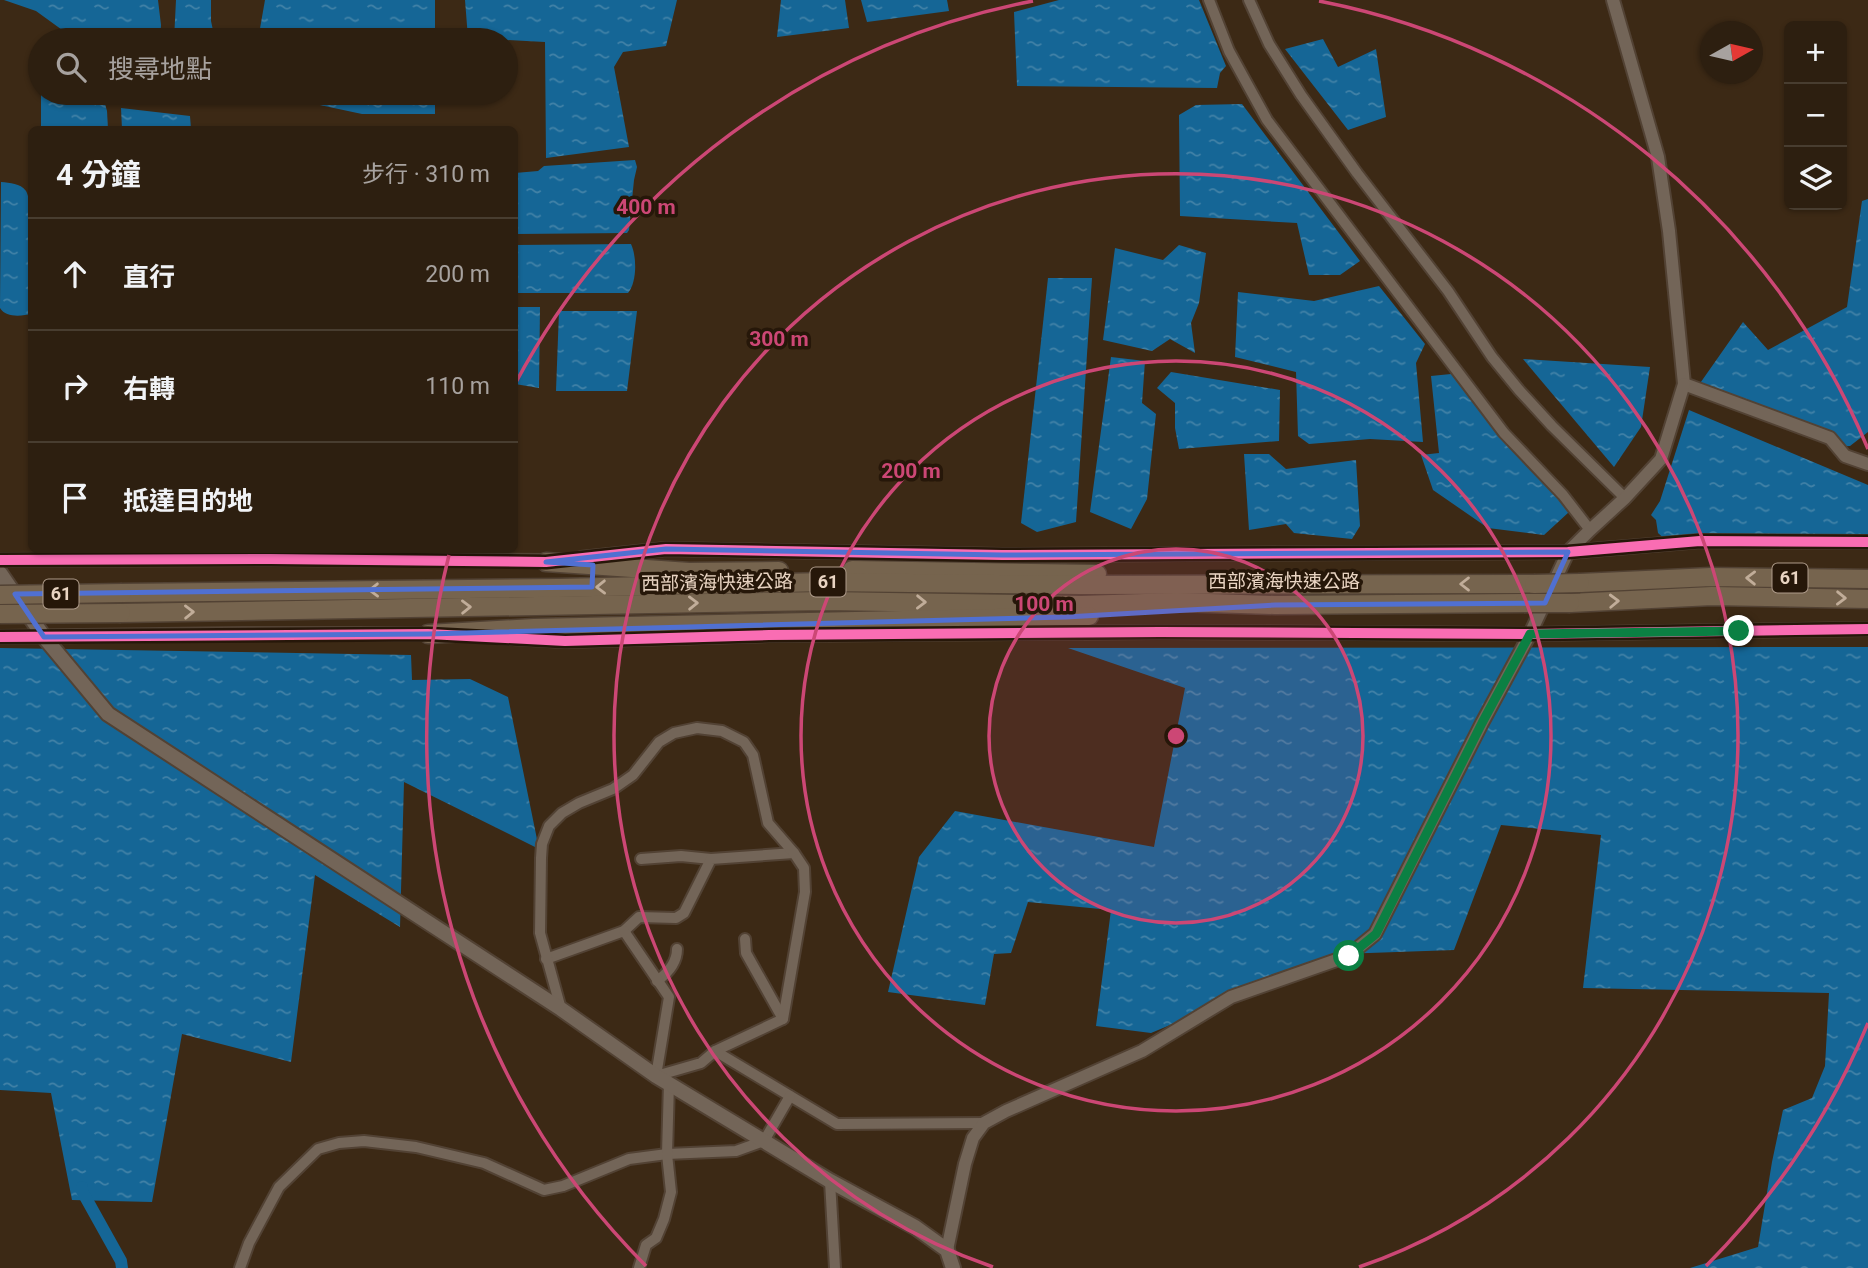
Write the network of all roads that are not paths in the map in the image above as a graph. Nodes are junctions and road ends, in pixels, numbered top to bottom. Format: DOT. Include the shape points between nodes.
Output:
graph roads {
  1 [pos="1209,0"];
  2 [pos="1249,0"];
  3 [pos="1613,0"];
  4 [pos="1684,384"];
  5 [pos="1868,464"];
  6 [pos="1622,501"];
  7 [pos="1592,528"];
  8 [pos="1868,542"];
  9 [pos="1568,552"];
  10 [pos="0,560"];
  11 [pos="546,562"];
  12 [pos="0,573"];
  13 [pos="1868,579"];
  14 [pos="1276,585"];
  15 [pos="0,594"];
  16 [pos="1868,598"];
  17 [pos="1275,605"];
  18 [pos="0,614"];
  19 [pos="1868,629"];
  20 [pos="428,634"];
  21 [pos="1530,634"];
  22 [pos="0,637"];
  23 [pos="44,637"];
  24 [pos="794,853"];
  25 [pos="641,859"];
  26 [pos="711,859"];
  27 [pos="624,931"];
  28 [pos="745,939"];
  29 [pos="677,949"];
  30 [pos="546,959"];
  31 [pos="657,981"];
  32 [pos="561,1009"];
  33 [pos="783,1020"];
  34 [pos="715,1051"];
  35 [pos="663,1079"];
  36 [pos="790,1096"];
  37 [pos="984,1123"];
  38 [pos="764,1141"];
  39 [pos="667,1154"];
  40 [pos="830,1181"];
  41 [pos="947,1250"];
  42 [pos="240,1268"];
  43 [pos="639,1268"];
  44 [pos="835,1268"];
  45 [pos="953,1268"];
  1 -- 7 [label="street" via="1229,51 1267,120 1504,433"];
  2 -- 6 [label="street" via="1269,44 1301,95 1492,357"];
  3 -- 4 [label="street" via="1658,157"];
  4 -- 5 [label="street" via="1830,438 1845,456"];
  4 -- 6 [label="street" via="1661,459"];
  6 -- 7 [label="street"];
  7 -- 9 [label="street"];
  8 -- 9 [label="street" via="1686,542"];
  9 -- 11 [label="street" via="1002,555 666,550"];
  9 -- 21 [label="street"];
  10 -- 11 [label="street"];
  11 -- 14 [label="highway" via="689,572 1070,573"];
  12 -- 23 [label="main road"];
  13 -- 14 [label="highway, 西部濱海快速公路 / 61, one-way, bridge" via="1711,577 1534,584"];
  14 -- 15 [label="highway, 西部濱海快速公路 / 61, one-way, bridge" via="824,582"];
  17 -- 16 [label="highway, 西部濱海快速公路 / 61, one-way, bridge"];
  18 -- 17 [label="highway, 西部濱海快速公路 / 61, one-way, bridge" via="825,601"];
  17 -- 20 [label="highway" via="1066,617 590,626"];
  19 -- 21 [label="street"];
  20 -- 21 [label="street" via="565,641 1160,632"];
  20 -- 23 [label="street"];
  21 -- 37 [label="street" via="1376,934 1349,956 1231,997 1142,1051"];
  22 -- 23 [label="street"];
  23 -- 32 [label="main road" via="108,714"];
  24 -- 26 [label="street"];
  24 -- 30 [label="street" via="768,823 753,755 744,742 722,731 697,728 674,733 659,742 633,775 562,813 549,826 541,858 540,933"];
  24 -- 33 [label="street" via="804,868 805,892"];
  25 -- 26 [label="street"];
  26 -- 27 [label="street" via="684,913 676,918 639,917"];
  27 -- 30 [label="street"];
  27 -- 31 [label="street"];
  28 -- 33 [label="street" via="746,953"];
  29 -- 31 [label="street" via="668,973"];
  30 -- 32 [label="street"];
  31 -- 35 [label="street" via="669,997"];
  32 -- 35 [label="main road"];
  33 -- 34 [label="street"];
  34 -- 35 [label="street" via="701,1063"];
  34 -- 36 [label="street"];
  35 -- 38 [label="main road"];
  35 -- 39 [label="street"];
  36 -- 37 [label="street" via="838,1124"];
  36 -- 38 [label="street"];
  37 -- 41 [label="street" via="973,1138 965,1164"];
  38 -- 39 [label="street" via="736,1151"];
  38 -- 40 [label="main road"];
  39 -- 42 [label="street" via="629,1159 544,1190 479,1161 416,1147 339,1143 318,1149 279,1187"];
  39 -- 43 [label="street" via="671,1192 664,1219 656,1238 646,1245"];
  40 -- 41 [label="main road" via="915,1227"];
  40 -- 44 [label="street"];
  41 -- 45 [label="main road"];
}
